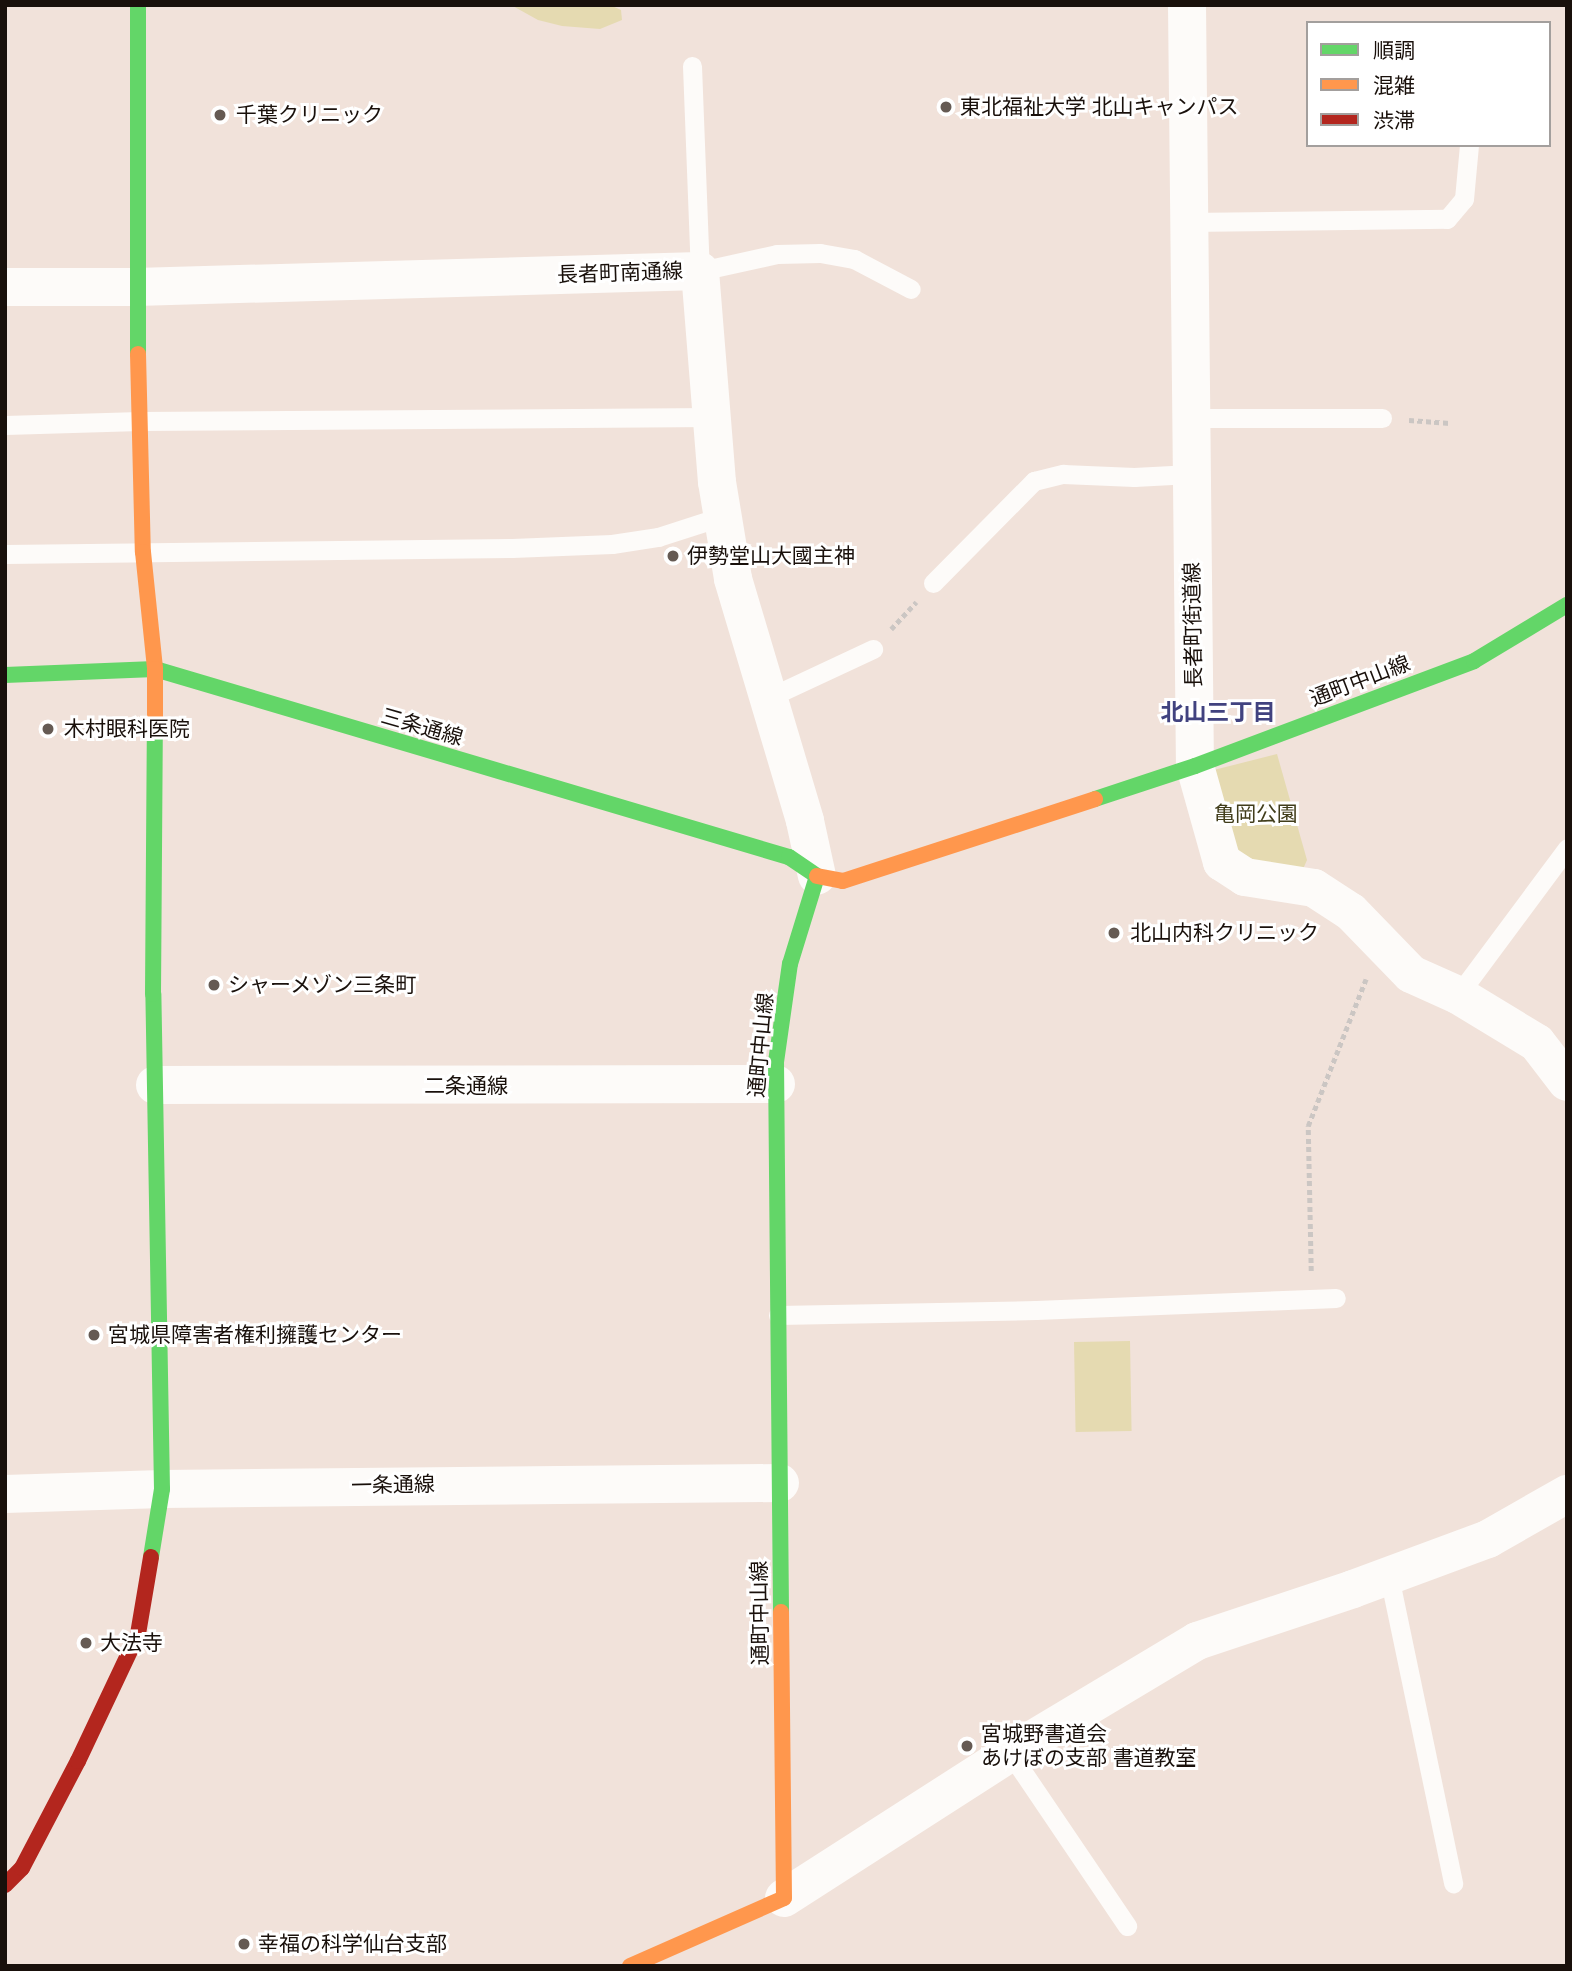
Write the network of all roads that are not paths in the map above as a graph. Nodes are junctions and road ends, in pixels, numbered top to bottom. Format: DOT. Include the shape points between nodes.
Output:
graph roads {
  1 [pos="138,5"];
  2 [pos="1187,5"];
  3 [pos="692,66"];
  4 [pos="1469,147"];
  5 [pos="1188,222"];
  6 [pos="700,271"];
  7 [pos="5,287"];
  8 [pos="136,287"];
  9 [pos="911,289"];
  10 [pos="712,417"];
  11 [pos="1190,418"];
  12 [pos="1382,418"];
  13 [pos="140,421"];
  14 [pos="5,425"];
  15 [pos="1191,474"];
  16 [pos="723,516"];
  17 [pos="143,552"];
  18 [pos="5,554"];
  19 [pos="933,583"];
  20 [pos="1567,605"];
  21 [pos="873,649"];
  22 [pos="155,669"];
  23 [pos="5,675"];
  24 [pos="768,698"];
  25 [pos="1195,766"];
  26 [pos="1567,848"];
  27 [pos="817,876"];
  28 [pos="1458,995"];
  29 [pos="1567,1082"];
  30 [pos="776,1084"];
  31 [pos="155,1085"];
  32 [pos="1336,1298"];
  33 [pos="778,1315"];
  34 [pos="780,1482"];
  35 [pos="162,1489"];
  36 [pos="5,1494"];
  37 [pos="1567,1494"];
  38 [pos="1389,1576"];
  39 [pos="1010,1753"];
  40 [pos="1453,1883"];
  41 [pos="5,1885"];
  42 [pos="784,1898"];
  43 [pos="1127,1926"];
  44 [pos="630,1966"];
  1 -- 8 [label="street"];
  2 -- 5 [label="street, 長者町街道線"];
  3 -- 6 [label="lane"];
  4 -- 5 [label="lane" via="1464,200 1447,219"];
  5 -- 11 [label="street, 長者町街道線"];
  6 -- 8 [label="street, 長者町南通線"];
  6 -- 9 [label="lane" via="777,254 820,253 854,259"];
  6 -- 10 [label="street, 長者町南通線"];
  7 -- 8 [label="street, 長者町南通線"];
  8 -- 13 [label="street"];
  10 -- 13 [label="lane"];
  10 -- 16 [label="street, 長者町南通線"];
  11 -- 12 [label="lane"];
  11 -- 15 [label="street, 長者町街道線"];
  13 -- 14 [label="lane"];
  13 -- 17 [label="street"];
  15 -- 19 [label="lane" via="1063,474 1034,481"];
  15 -- 25 [label="street, 長者町街道線"];
  16 -- 17 [label="lane" via="658,537 612,544"];
  16 -- 24 [label="street, 長者町南通線" via="733,579"];
  17 -- 18 [label="lane"];
  17 -- 22 [label="street"];
  20 -- 25 [label="street, 通町中山線" via="1474,661"];
  21 -- 24 [label="lane"];
  22 -- 23 [label="street, 三条通線"];
  22 -- 27 [label="street, 三条通線" via="789,857"];
  22 -- 31 [label="street"];
  24 -- 27 [label="street, 長者町南通線"];
  25 -- 27 [label="street, 通町中山線" via="843,881"];
  25 -- 28 [label="street, 長者町街道線" via="1222,862 1245,877 1314,888 1351,912 1411,974"];
  26 -- 28 [label="lane"];
  27 -- 30 [label="street, 通町中山線" via="790,964"];
  28 -- 29 [label="street, 長者町街道線" via="1536,1043"];
  30 -- 31 [label="street, 二条通線"];
  30 -- 33 [label="street, 通町中山線"];
  31 -- 35 [label="street"];
  32 -- 33 [label="lane"];
  33 -- 34 [label="street, 通町中山線"];
  34 -- 35 [label="street, 一条通線"];
  34 -- 42 [label="street, 通町中山線"];
  35 -- 36 [label="street, 一条通線"];
  35 -- 41 [label="street" via="138,1634 22,1868"];
  37 -- 38 [label="street" via="1488,1539"];
  38 -- 39 [label="street" via="1197,1640"];
  38 -- 40 [label="lane"];
  39 -- 42 [label="street"];
  39 -- 43 [label="lane"];
  42 -- 44 [label="street"];
}
